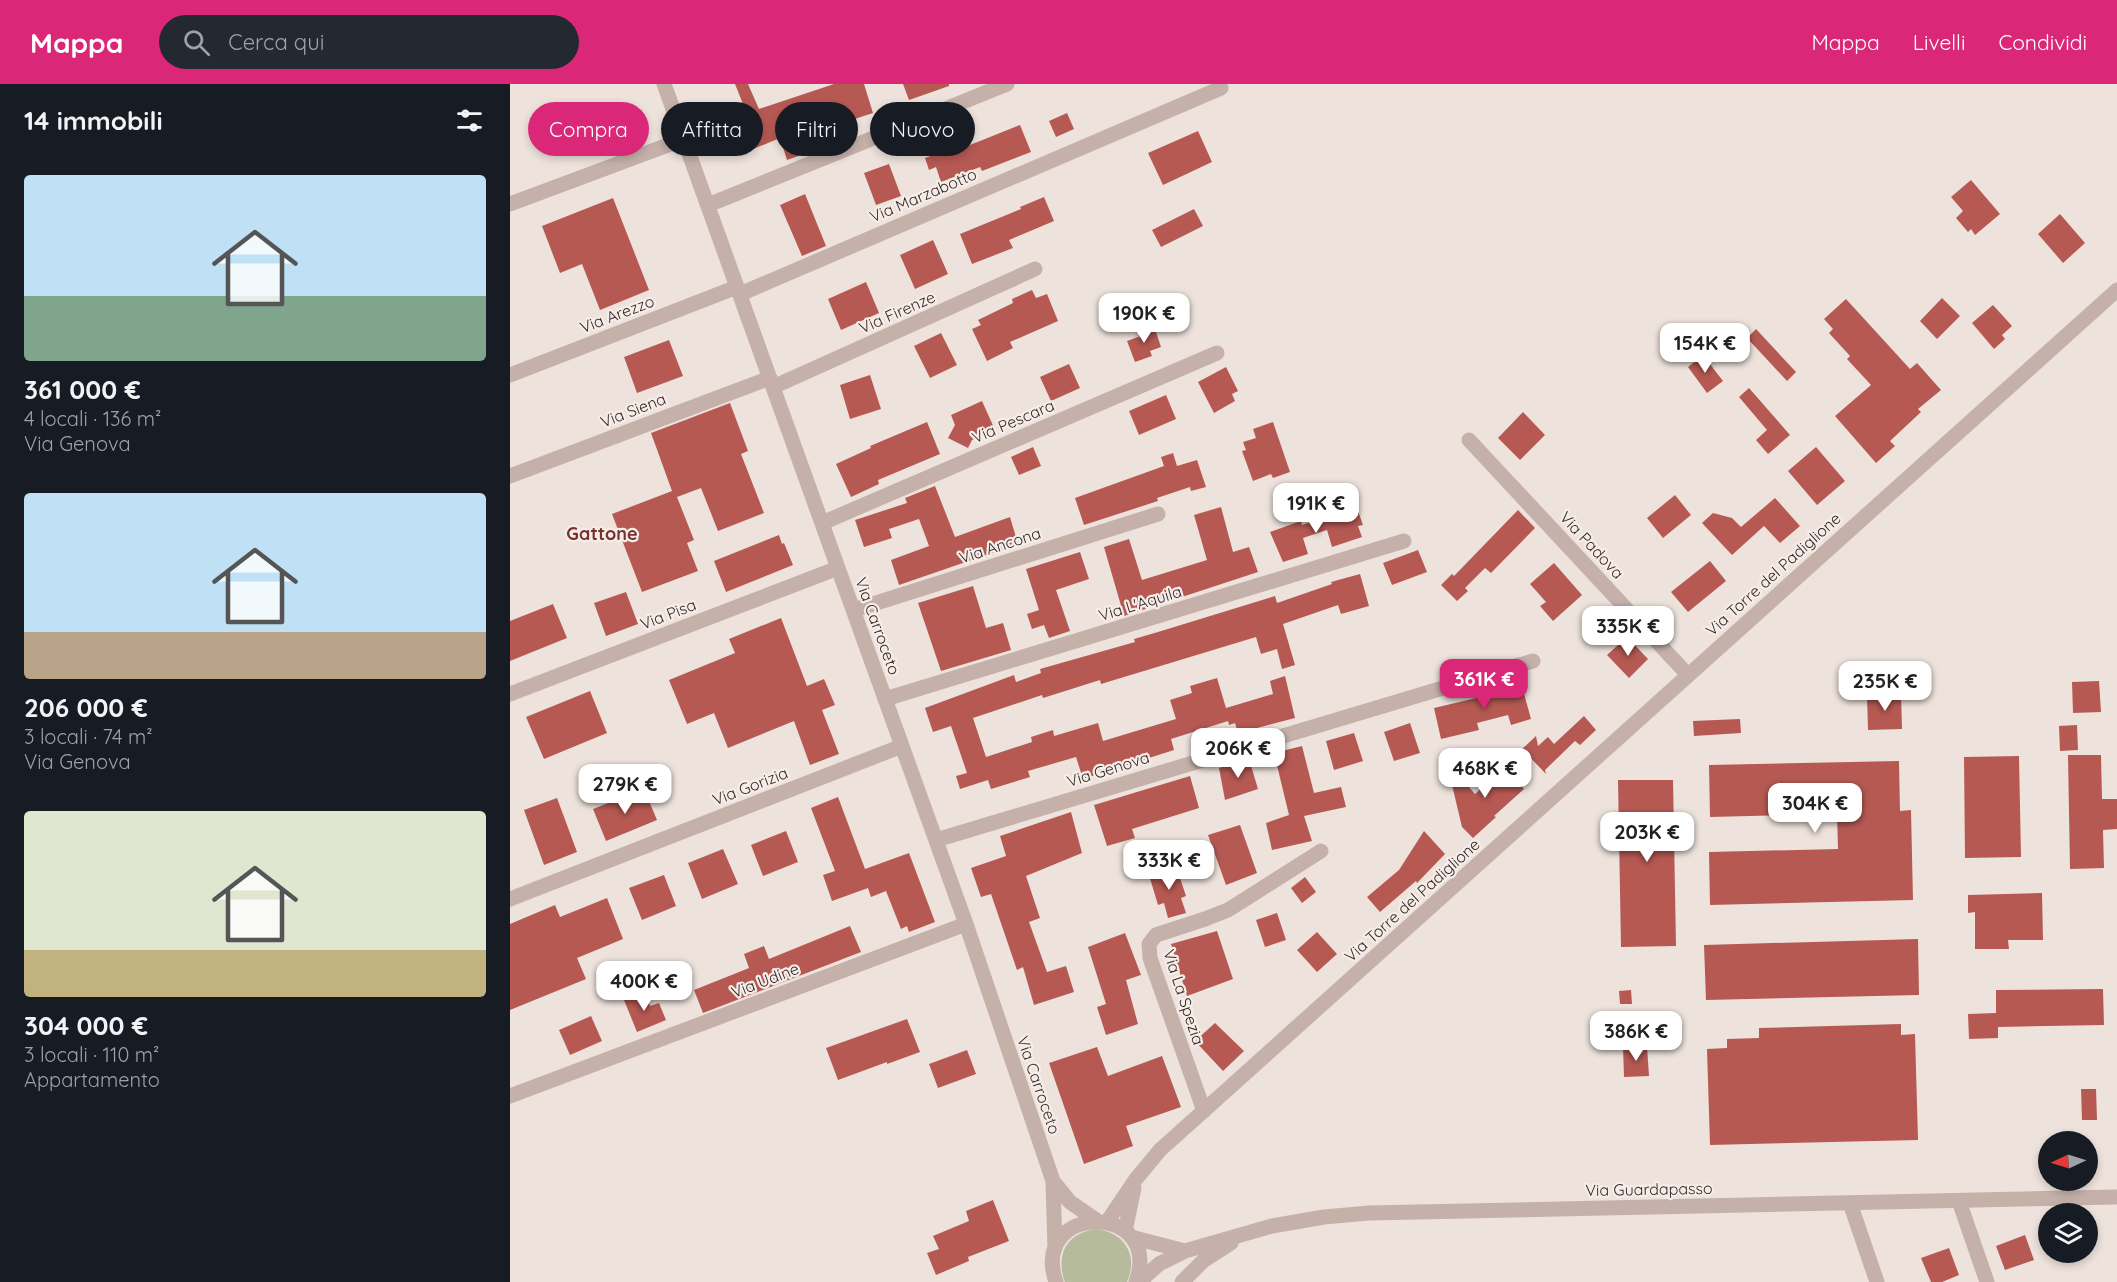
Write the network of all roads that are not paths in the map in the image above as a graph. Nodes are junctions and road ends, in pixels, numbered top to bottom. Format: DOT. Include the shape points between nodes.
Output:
graph roads {
  1 [pos="664,84"];
  2 [pos="1006,84"];
  3 [pos="1221,88"];
  4 [pos="671,102"];
  5 [pos="661,148"];
  6 [pos="690,156"];
  7 [pos="510,204"];
  8 [pos="708,205"];
  9 [pos="1035,269"];
  10 [pos="738,290"];
  11 [pos="2117,290"];
  12 [pos="1217,353"];
  13 [pos="510,375"];
  14 [pos="771,382"];
  15 [pos="1470,440"];
  16 [pos="510,476"];
  17 [pos="1158,514"];
  18 [pos="822,523"];
  19 [pos="1404,541"];
  20 [pos="838,568"];
  21 [pos="854,610"];
  22 [pos="1533,661"];
  23 [pos="1688,675"];
  24 [pos="510,694"];
  25 [pos="885,699"];
  26 [pos="902,746"];
  27 [pos="936,840"];
  28 [pos="1321,851"];
  29 [pos="510,899"];
  30 [pos="966,924"];
  31 [pos="510,1096"];
  32 [pos="1204,1111"];
  33 [pos="1136,1179"];
  34 [pos="1053,1182"];
  35 [pos="2117,1197"];
  36 [pos="1959,1201"];
  37 [pos="1850,1203"];
  38 [pos="1102,1221"];
  39 [pos="1245,1233"];
  40 [pos="1128,1234"];
  41 [pos="1055,1248"];
  42 [pos="1185,1251"];
  43 [pos="1056,1282"];
  44 [pos="1138,1282"];
  45 [pos="1182,1282"];
  46 [pos="1878,1282"];
  47 [pos="1987,1282"];
  1 -- 4 [label="street, Via Carroceto"];
  2 -- 8 [label="street"];
  3 -- 10 [label="street, Via Marzabotto"];
  5 -- 7 [label="street"];
  6 -- 8 [label="street, Via Carroceto"];
  8 -- 10 [label="street, Via Carroceto"];
  9 -- 14 [label="street, Via Firenze"];
  10 -- 13 [label="street, Via Arezzo"];
  10 -- 14 [label="street, Via Carroceto"];
  11 -- 23 [label="street, Via Torre del Padiglione"];
  12 -- 18 [label="street, Via Pescara"];
  14 -- 16 [label="street, Via Siena"];
  14 -- 18 [label="street, Via Carroceto"];
  15 -- 23 [label="street, Via Padova"];
  17 -- 21 [label="street, Via Ancona"];
  18 -- 20 [label="street, Via Carroceto"];
  19 -- 25 [label="street, Via L'Aquila"];
  20 -- 21 [label="street, Via Carroceto"];
  20 -- 24 [label="street, Via Pisa"];
  21 -- 25 [label="street, Via Carroceto"];
  22 -- 27 [label="street, Via Genova"];
  23 -- 32 [label="street, Via Torre del Padiglione"];
  25 -- 26 [label="street, Via Carroceto"];
  26 -- 27 [label="street, Via Carroceto"];
  26 -- 29 [label="street, Via Gorizia"];
  27 -- 30 [label="street, Via Carroceto"];
  28 -- 32 [label="street, Via La Spezia" via="1228,909 1152,939 1151,962"];
  30 -- 31 [label="street, Via Udine"];
  30 -- 34 [label="street, Via Carroceto"];
  32 -- 33 [label="street, Via Torre del Padiglione" via="1160,1150"];
  33 -- 38 [label="street, Via Torre del Padiglione"];
  33 -- 40 [label="street, Via Torre del Padiglione"];
  34 -- 38 [label="street, Via Carroceto" via="1070,1202"];
  34 -- 41 [label="street, Via Carroceto"];
  35 -- 36 [label="street, Via Guardapasso"];
  36 -- 37 [label="street, Via Guardapasso"];
  36 -- 47 [label="street"];
  37 -- 39 [label="street, Via Guardapasso" via="1381,1212 1324,1217"];
  37 -- 46 [label="street"];
  38 -- 40 [label="street, Via Carroceto"];
  38 -- 41 [label="street" via="1076,1225"];
  39 -- 42 [label="street, Via Guardapasso"];
  39 -- 45 [label="street" via="1203,1261"];
  40 -- 42 [label="street"];
  40 -- 44 [label="street" via="1140,1260"];
  41 -- 43 [label="street, Via Carroceto"];
  42 -- 44 [label="street, Via Guardapasso" via="1158,1264"];
}
